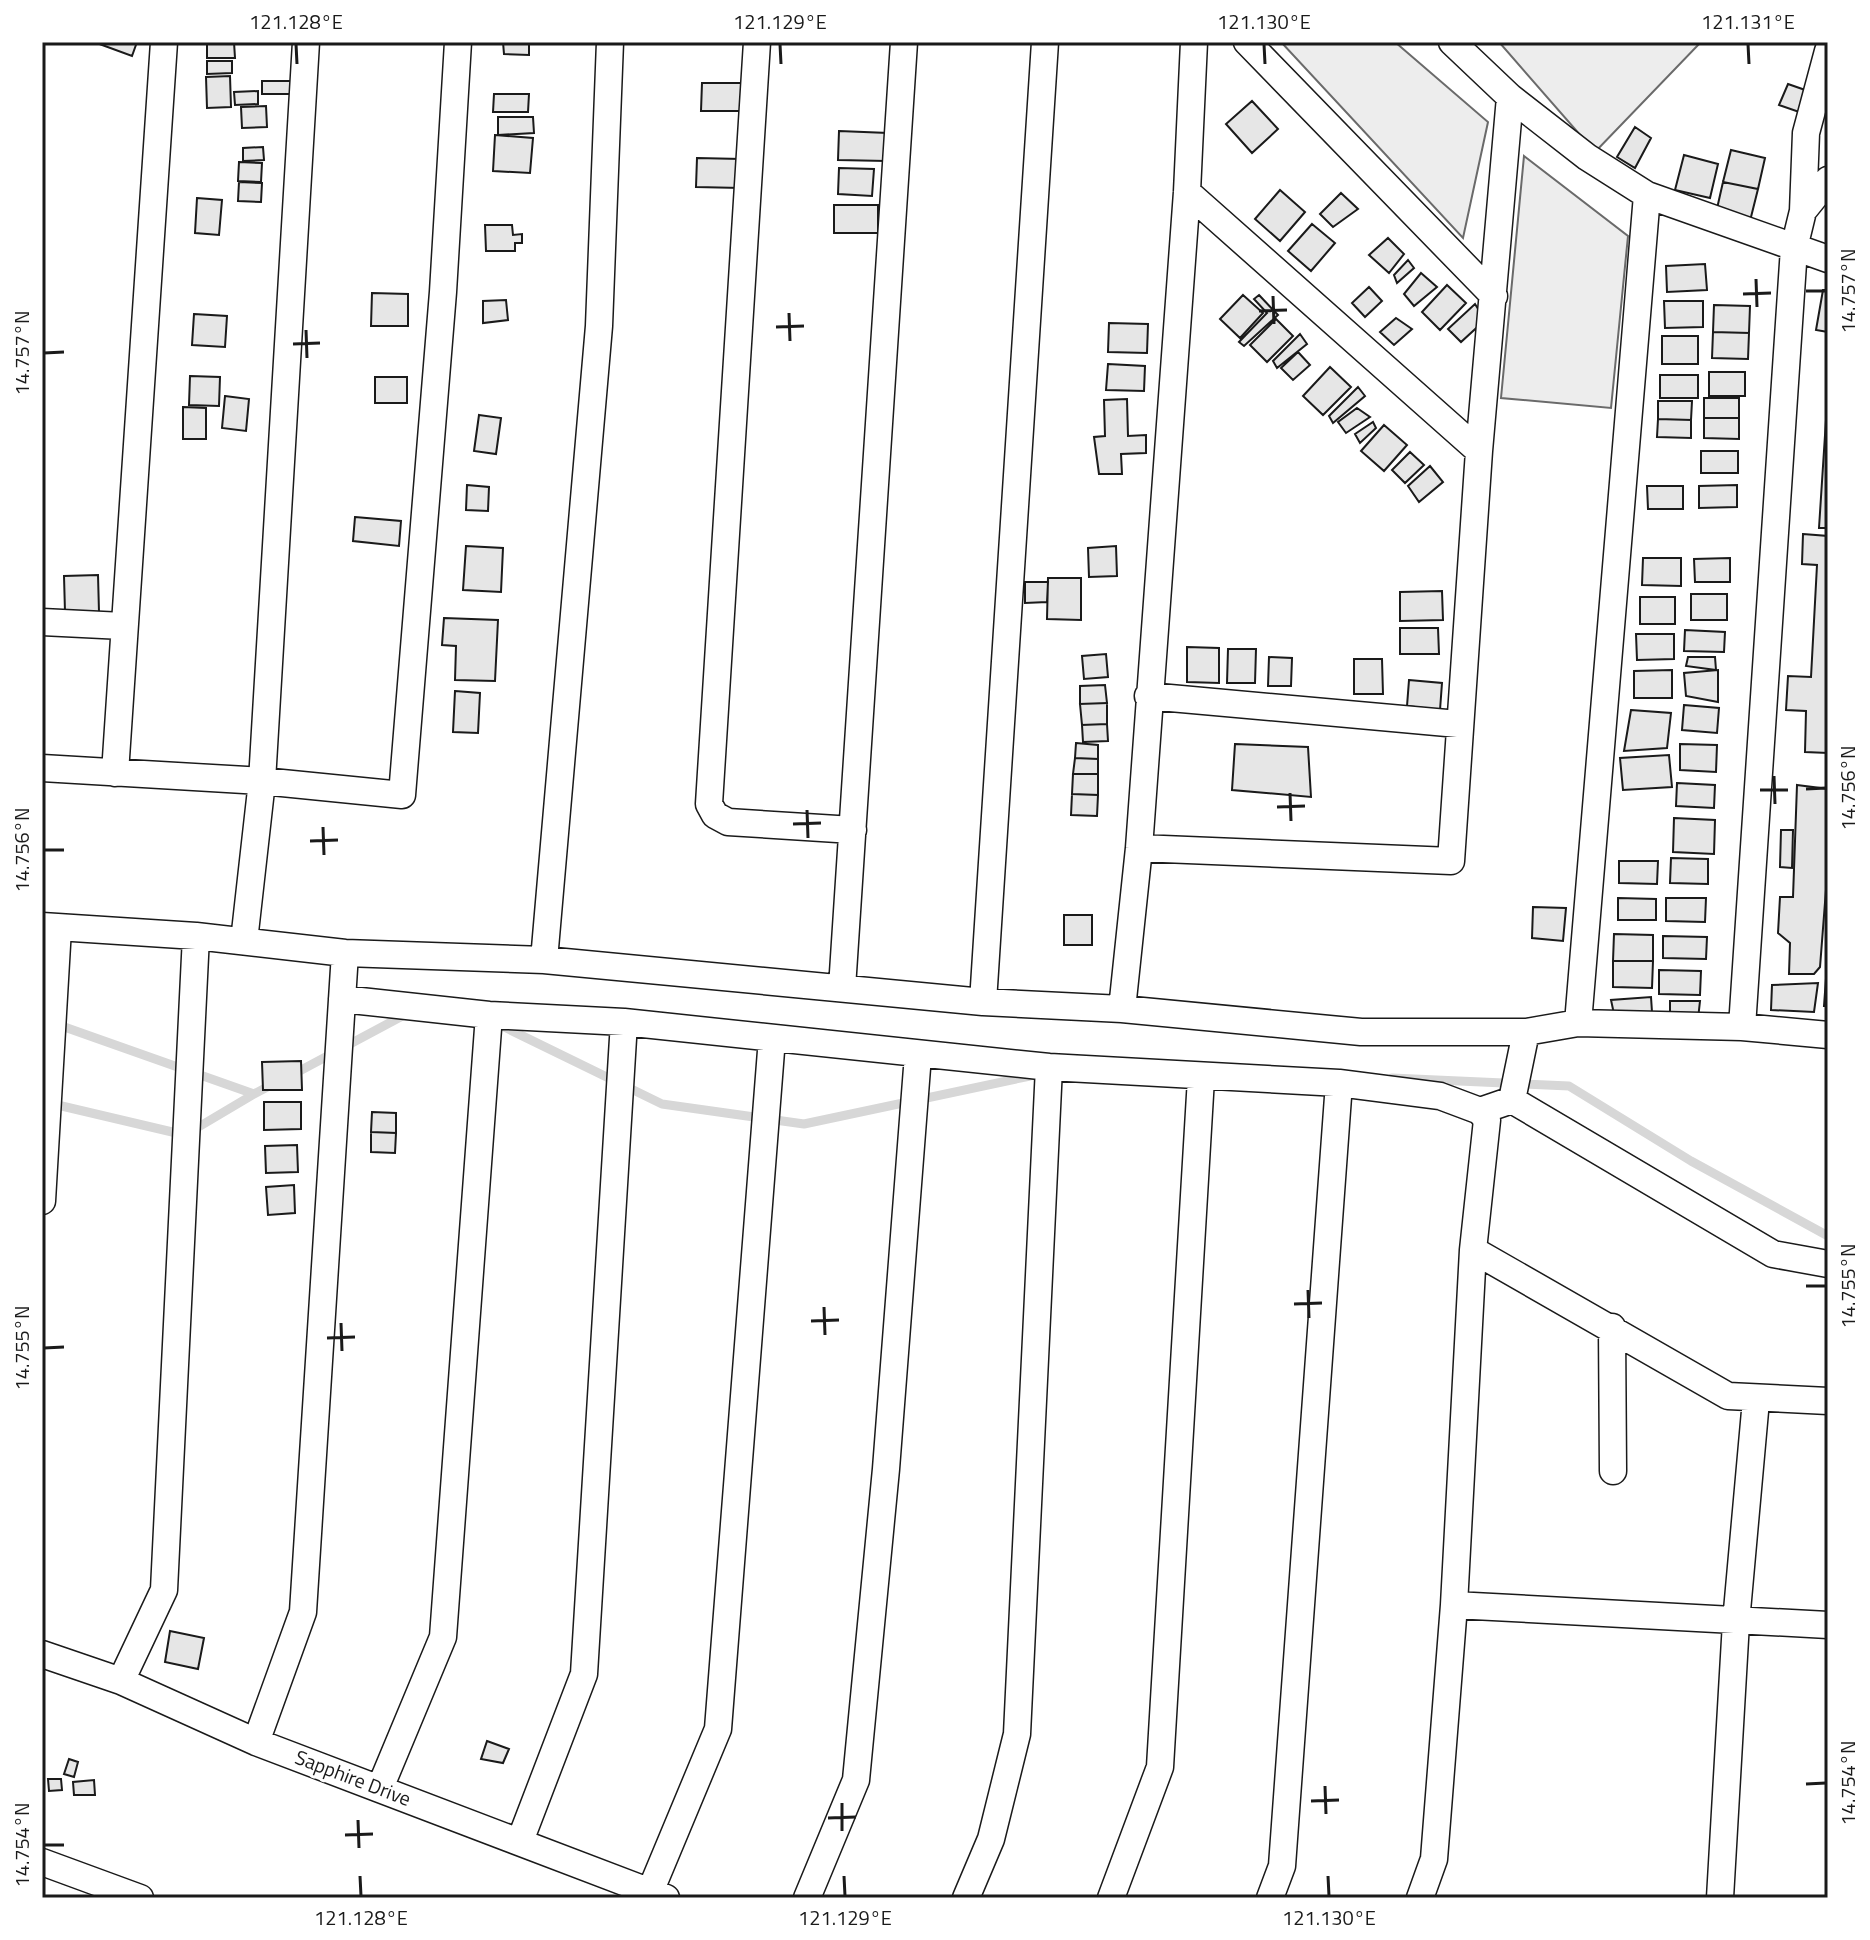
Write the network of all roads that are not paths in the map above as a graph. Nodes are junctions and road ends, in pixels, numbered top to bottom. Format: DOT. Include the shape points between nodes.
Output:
graph roads {
  1 [pos="164,42"];
  2 [pos="306,42"];
  3 [pos="458,42"];
  4 [pos="610,42"];
  5 [pos="757,42"];
  6 [pos="904,42"];
  7 [pos="1045,42"];
  8 [pos="1194,42"];
  9 [pos="1247,42"];
  10 [pos="1452,42"];
  11 [pos="1828,51"];
  12 [pos="1510,97"];
  13 [pos="1828,180"];
  14 [pos="1187,192"];
  15 [pos="1647,195"];
  16 [pos="1803,211"];
  17 [pos="1794,248"];
  18 [pos="1828,259"];
  19 [pos="1494,296"];
  20 [pos="1479,451"];
  21 [pos="42,622"];
  22 [pos="123,626"];
  23 [pos="1148,696"];
  24 [pos="1458,724"];
  25 [pos="42,768"];
  26 [pos="115,773"];
  27 [pos="262,781"];
  28 [pos="853,830"];
  29 [pos="1139,848"];
  30 [pos="50,927"];
  31 [pos="196,936"];
  32 [pos="244,941"];
  33 [pos="345,953"];
  34 [pos="544,960"];
  35 [pos="842,988"];
  36 [pos="342,999"];
  37 [pos="983,1002"];
  38 [pos="1122,1009"];
  39 [pos="489,1015"];
  40 [pos="624,1022"];
  41 [pos="1578,1023"];
  42 [pos="1742,1027"];
  43 [pos="1526,1032"];
  44 [pos="1828,1035"];
  45 [pos="772,1038"];
  46 [pos="918,1055"];
  47 [pos="1049,1067"];
  48 [pos="1201,1078"];
  49 [pos="1339,1083"];
  50 [pos="1512,1100"];
  51 [pos="1480,1111"];
  52 [pos="42,1201"];
  53 [pos="1473,1250"];
  54 [pos="1828,1264"];
  55 [pos="1612,1327"];
  56 [pos="1756,1400"];
  57 [pos="1828,1401"];
  58 [pos="1613,1471"];
  59 [pos="1454,1605"];
  60 [pos="1736,1622"];
  61 [pos="1828,1625"];
  62 [pos="42,1654"];
  63 [pos="121,1681"];
  64 [pos="256,1742"];
  65 [pos="380,1788"];
  66 [pos="520,1841"];
  67 [pos="42,1862"];
  68 [pos="658,1895"];
  69 [pos="140,1898"];
  70 [pos="807,1898"];
  71 [pos="966,1898"];
  72 [pos="1111,1898"];
  73 [pos="1270,1898"];
  74 [pos="1420,1898"];
  75 [pos="1720,1898"];
  1 -- 22 [label="street"];
  2 -- 27 [label="street"];
  3 -- 27 [label="street" via="402,795"];
  4 -- 34 [label="street" via="599,326"];
  5 -- 28 [label="street" via="709,804 728,822"];
  6 -- 28 [label="street"];
  7 -- 37 [label="street"];
  8 -- 14 [label="street"];
  9 -- 19 [label="street"];
  10 -- 12 [label="street"];
  11 -- 16 [label="street" via="1806,133"];
  12 -- 15 [label="street" via="1587,157"];
  12 -- 19 [label="street"];
  13 -- 16 [label="street"];
  14 -- 20 [label="street"];
  14 -- 23 [label="street"];
  15 -- 17 [label="street"];
  15 -- 41 [label="street"];
  16 -- 17 [label="street"];
  17 -- 18 [label="street"];
  17 -- 42 [label="street"];
  19 -- 20 [label="street"];
  20 -- 24 [label="street"];
  21 -- 22 [label="street"];
  22 -- 26 [label="street"];
  23 -- 24 [label="street"];
  23 -- 29 [label="street"];
  24 -- 29 [label="street" via="1451,861"];
  25 -- 26 [label="street"];
  26 -- 27 [label="street"];
  27 -- 32 [label="street"];
  28 -- 35 [label="street"];
  29 -- 38 [label="street"];
  30 -- 31 [label="street"];
  30 -- 52 [label="street"];
  31 -- 32 [label="street"];
  31 -- 63 [label="street" via="164,1590"];
  32 -- 33 [label="street"];
  33 -- 34 [label="street"];
  33 -- 36 [label="street"];
  34 -- 35 [label="street"];
  35 -- 37 [label="street"];
  36 -- 39 [label="street"];
  36 -- 64 [label="street" via="303,1612"];
  37 -- 38 [label="street"];
  38 -- 43 [label="street" via="1361,1032"];
  39 -- 40 [label="street"];
  39 -- 65 [label="street" via="443,1637"];
  40 -- 45 [label="street"];
  40 -- 66 [label="street" via="584,1674"];
  41 -- 42 [label="street"];
  41 -- 43 [label="street"];
  42 -- 44 [label="street"];
  43 -- 50 [label="street"];
  45 -- 46 [label="street"];
  45 -- 68 [label="street" via="718,1729"];
  46 -- 47 [label="street"];
  46 -- 70 [label="street" via="856,1780"];
  47 -- 48 [label="street"];
  47 -- 71 [label="street" via="1017,1734 991,1839"];
  48 -- 49 [label="street"];
  48 -- 72 [label="street" via="1160,1767"];
  49 -- 51 [label="street" via="1440,1096"];
  49 -- 73 [label="street" via="1282,1866"];
  50 -- 51 [label="street"];
  50 -- 54 [label="street" via="1773,1254"];
  51 -- 53 [label="street" via="1487,1120"];
  53 -- 55 [label="street"];
  53 -- 59 [label="street"];
  55 -- 56 [label="street" via="1728,1396"];
  55 -- 58 [label="street"];
  56 -- 57 [label="street"];
  56 -- 60 [label="street"];
  59 -- 60 [label="street"];
  59 -- 74 [label="street" via="1434,1859"];
  60 -- 61 [label="street"];
  60 -- 75 [label="street"];
  62 -- 63 [label="street, Sapphire Drive"];
  63 -- 64 [label="street, Sapphire Drive"];
  64 -- 65 [label="street, Sapphire Drive"];
  65 -- 66 [label="street, Sapphire Drive"];
  66 -- 68 [label="street, Sapphire Drive"];
  67 -- 69 [label="street"];
}
